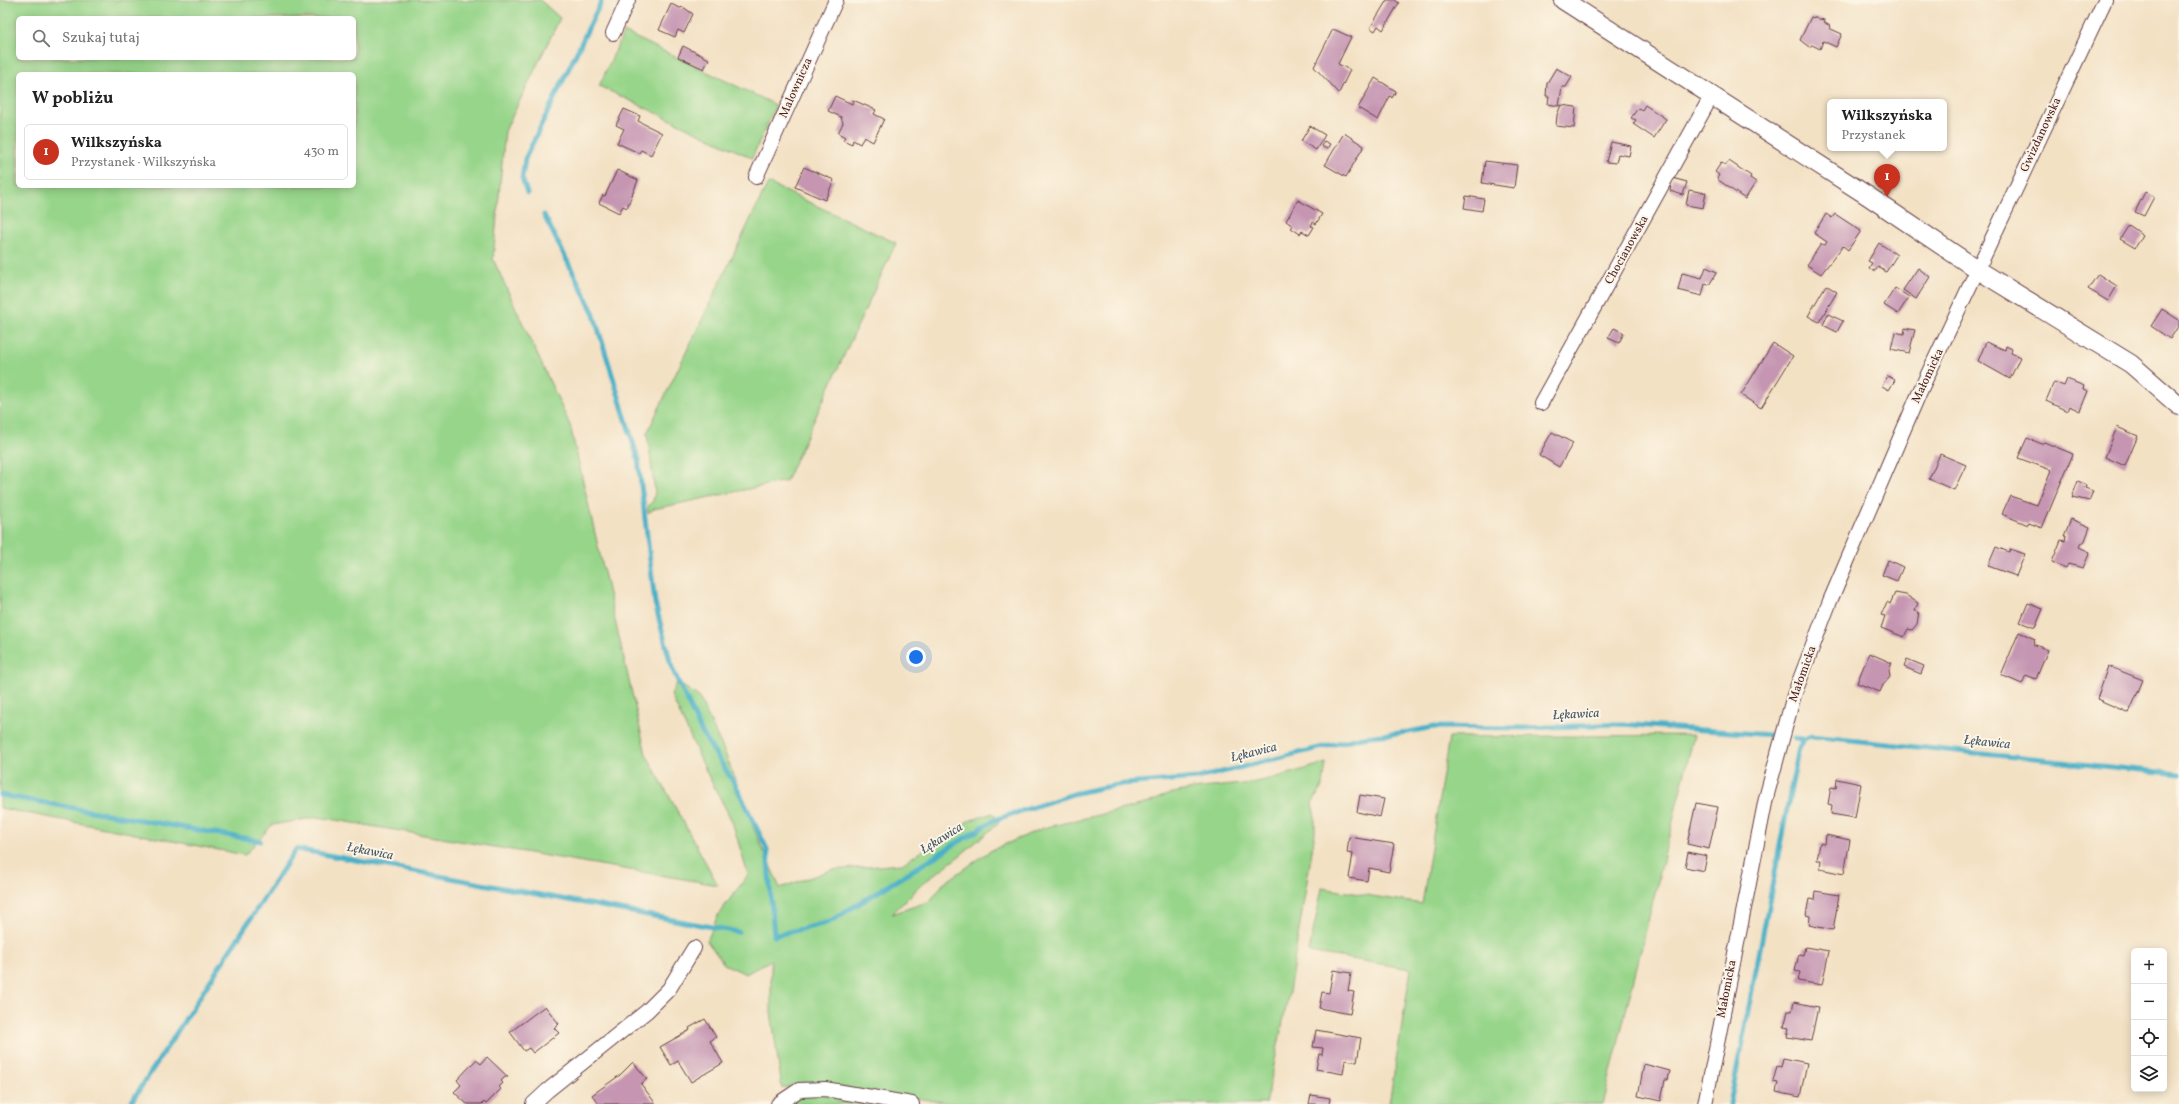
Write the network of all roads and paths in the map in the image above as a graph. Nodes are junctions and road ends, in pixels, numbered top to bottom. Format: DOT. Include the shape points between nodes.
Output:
graph roads {
  1 [pos="628,0"];
  2 [pos="836,0"];
  3 [pos="1563,0"];
  4 [pos="2105,0"];
  5 [pos="613,33"];
  6 [pos="1712,95"];
  7 [pos="756,177"];
  8 [pos="1978,270"];
  9 [pos="1541,403"];
  10 [pos="2179,406"];
  11 [pos="694,948"];
  12 [pos="533,1104"];
  13 [pos="778,1104"];
  14 [pos="912,1104"];
  15 [pos="1705,1104"];
  1 -- 5 [label="street"];
  2 -- 7 [label="street, Malownicza"];
  3 -- 6 [label="street"];
  4 -- 8 [label="street, Gwizdanowska"];
  6 -- 8 [label="street"];
  6 -- 9 [label="street, Chocianowska"];
  8 -- 10 [label="street" via="2131,364"];
  8 -- 15 [label="street, Małomicka" via="1921,389 1830,601 1794,695 1766,798"];
  11 -- 12 [label="street" via="669,989 648,1011"];
  13 -- 14 [label="street" via="800,1090 825,1089"];
}
